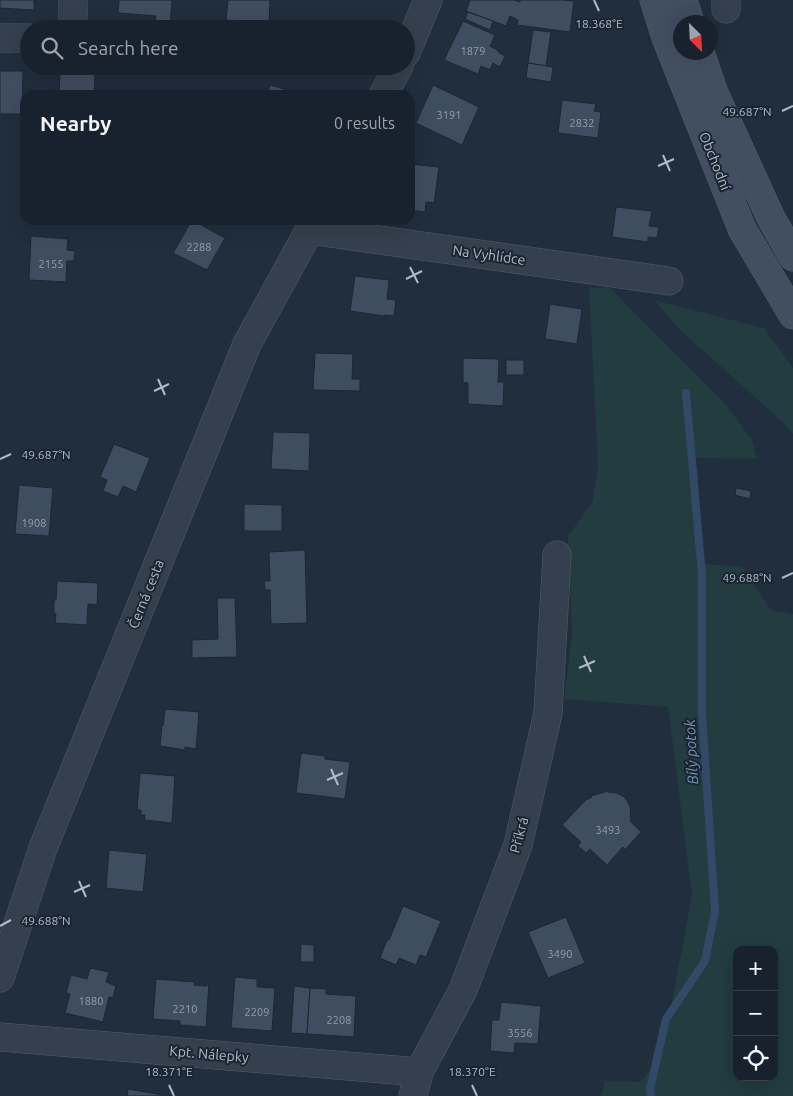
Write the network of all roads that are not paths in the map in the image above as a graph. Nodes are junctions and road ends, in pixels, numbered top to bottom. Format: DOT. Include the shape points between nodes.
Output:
graph roads {
  1 [pos="73,0"];
  2 [pos="428,0"];
  3 [pos="654,0"];
  4 [pos="683,0"];
  5 [pos="688,15"];
  6 [pos="73,20"];
  7 [pos="415,31"];
  8 [pos="0,38"];
  9 [pos="20,38"];
  10 [pos="703,60"];
  11 [pos="394,75"];
  12 [pos="386,90"];
  13 [pos="312,225"];
  14 [pos="793,257"];
  15 [pos="669,281"];
  16 [pos="793,315"];
  17 [pos="557,555"];
  18 [pos="0,978"];
  19 [pos="0,1037"];
  20 [pos="416,1084"];
  1 -- 6 [label="street"];
  2 -- 7 [label="street"];
  3 -- 16 [label="main road, Obchodní" via="742,229"];
  4 -- 5 [label="main road"];
  8 -- 9 [label="street"];
  10 -- 14 [label="main road, Obchodní" via="714,93 770,216"];
  11 -- 12 [label="street"];
  13 -- 15 [label="street, Na Vyhlídce"];
  13 -- 18 [label="street, Černá cesta" via="247,344 43,848"];
  17 -- 20 [label="street, Příkrá" via="548,712 518,845 464,990"];
  19 -- 20 [label="street, Kpt. Nálepky"];
}
